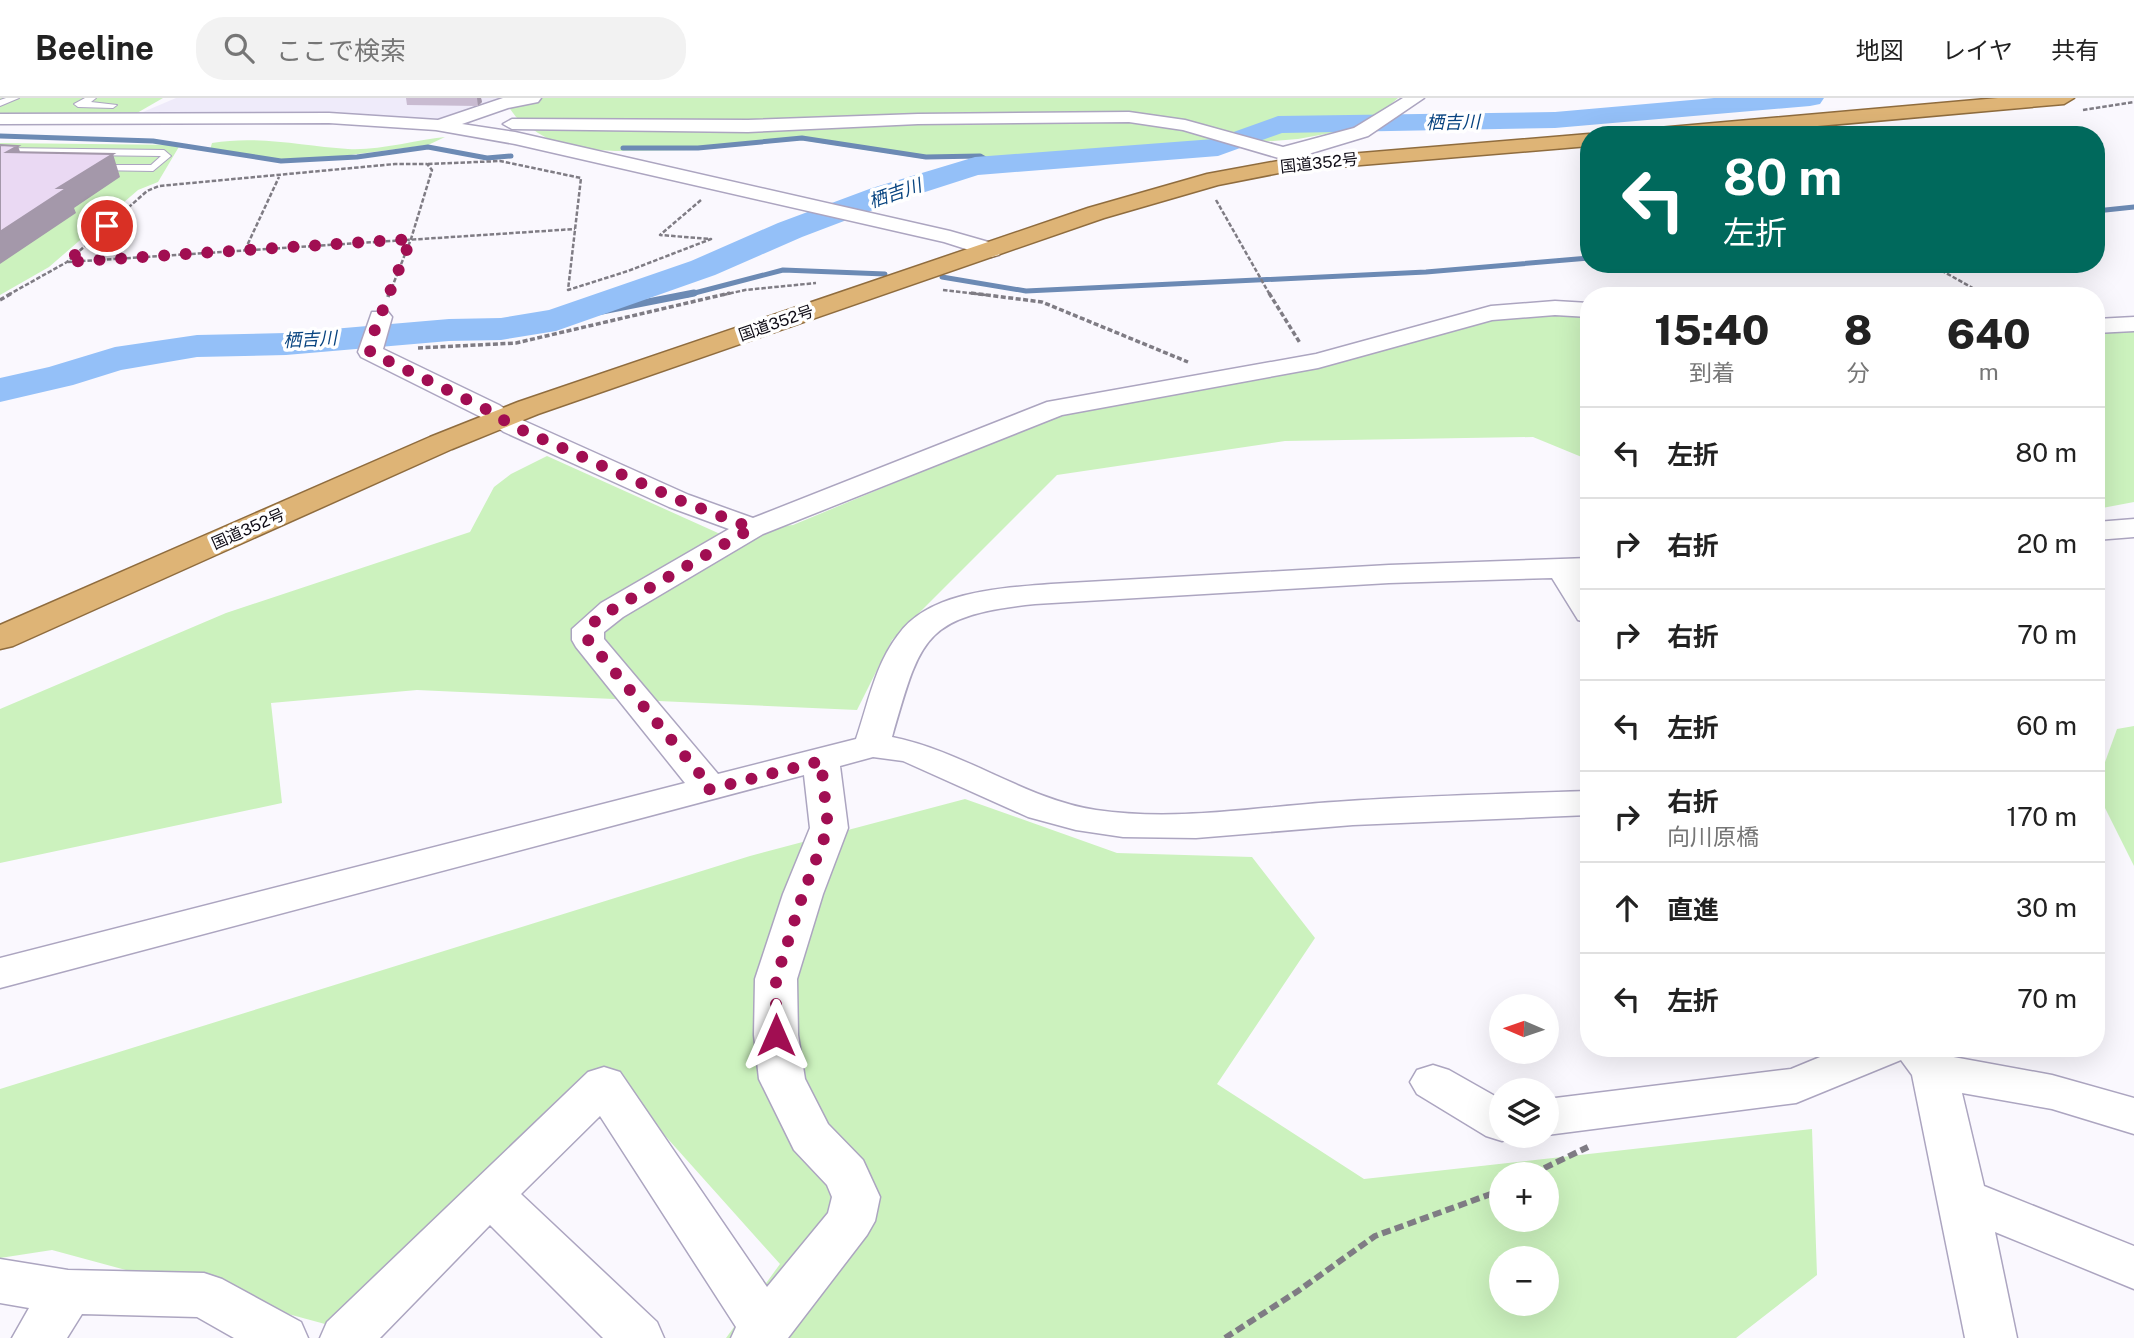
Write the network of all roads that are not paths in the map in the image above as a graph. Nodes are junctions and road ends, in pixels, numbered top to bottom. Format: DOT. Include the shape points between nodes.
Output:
graph roads {
  1 [pos="15,98"];
  2 [pos="92,98"];
  3 [pos="533,98"];
  4 [pos="1415,98"];
  5 [pos="2064,98"];
  6 [pos="0,103"];
  7 [pos="113,108"];
  8 [pos="0,119"];
  9 [pos="436,125"];
  10 [pos="1748,126"];
  11 [pos="481,132"];
  12 [pos="1580,141"];
  13 [pos="0,151"];
  14 [pos="1286,159"];
  15 [pos="83,167"];
  16 [pos="991,250"];
  17 [pos="1580,309"];
  18 [pos="380,317"];
  19 [pos="2134,324"];
  20 [pos="2105,326"];
  21 [pos="502,420"];
  22 [pos="752,528"];
  23 [pos="2134,528"];
  24 [pos="2105,530"];
  25 [pos="1576,568"];
  26 [pos="0,638"];
  27 [pos="872,746"];
  28 [pos="821,761"];
  29 [pos="707,790"];
  30 [pos="1580,803"];
  31 [pos="0,973"];
  32 [pos="1865,1057"];
  33 [pos="1925,1060"];
  34 [pos="1433,1082"];
  35 [pos="1489,1115"];
  36 [pos="1559,1116"];
  37 [pos="2134,1116"];
  38 [pos="490,1194"];
  39 [pos="1963,1198"];
  40 [pos="2134,1268"];
  41 [pos="0,1281"];
  42 [pos="68,1292"];
  43 [pos="761,1333"];
  44 [pos="38,1338"];
  45 [pos="282,1338"];
  46 [pos="346,1338"];
  47 [pos="638,1338"];
  48 [pos="1991,1338"];
  1 -- 6 [label="lane"];
  2 -- 7 [label="lane" via="78,104"];
  3 -- 9 [label="street"];
  4 -- 14 [label="street" via="1372,127"];
  5 -- 10 [label="highway"];
  7 -- 8 [label="street"];
  7 -- 9 [label="street"];
  9 -- 11 [label="street"];
  11 -- 14 [label="street" via="528,123 748,126 1129,117 1185,125"];
  11 -- 16 [label="street"];
  12 -- 14 [label="highway, 国道352号"];
  13 -- 15 [label="lane" via="166,156 153,168"];
  14 -- 16 [label="highway, 国道352号" via="1200,188 1096,213"];
  16 -- 21 [label="highway, 国道352号" via="595,383"];
  17 -- 22 [label="street" via="1491,313 1318,361 1056,408"];
  18 -- 21 [label="street" via="369,350"];
  19 -- 20 [label="street"];
  21 -- 22 [label="street"];
  21 -- 26 [label="highway, 国道352号"];
  22 -- 29 [label="street" via="612,610 588,629 588,640 700,774"];
  23 -- 24 [label="street"];
  25 -- 27 [label="street" via="1051,593 976,603 929,624 912,637"];
  27 -- 28 [label="street"];
  27 -- 30 [label="street" via="941,762 1032,805 1123,825"];
  28 -- 29 [label="street"];
  28 -- 43 [label="street" via="828,828 776,979 776,1035 782,1079 811,1138 846,1174 856,1197 850,1221"];
  29 -- 31 [label="street"];
  32 -- 36 [label="street" via="1796,1086"];
  33 -- 37 [label="street"];
  33 -- 39 [label="street"];
  34 -- 35 [label="street"];
  38 -- 43 [label="street" via="604,1084"];
  38 -- 46 [label="street"];
  38 -- 47 [label="street"];
  39 -- 40 [label="street"];
  39 -- 48 [label="street"];
  41 -- 42 [label="street"];
  42 -- 44 [label="street"];
  42 -- 45 [label="street" via="204,1295"];
}
